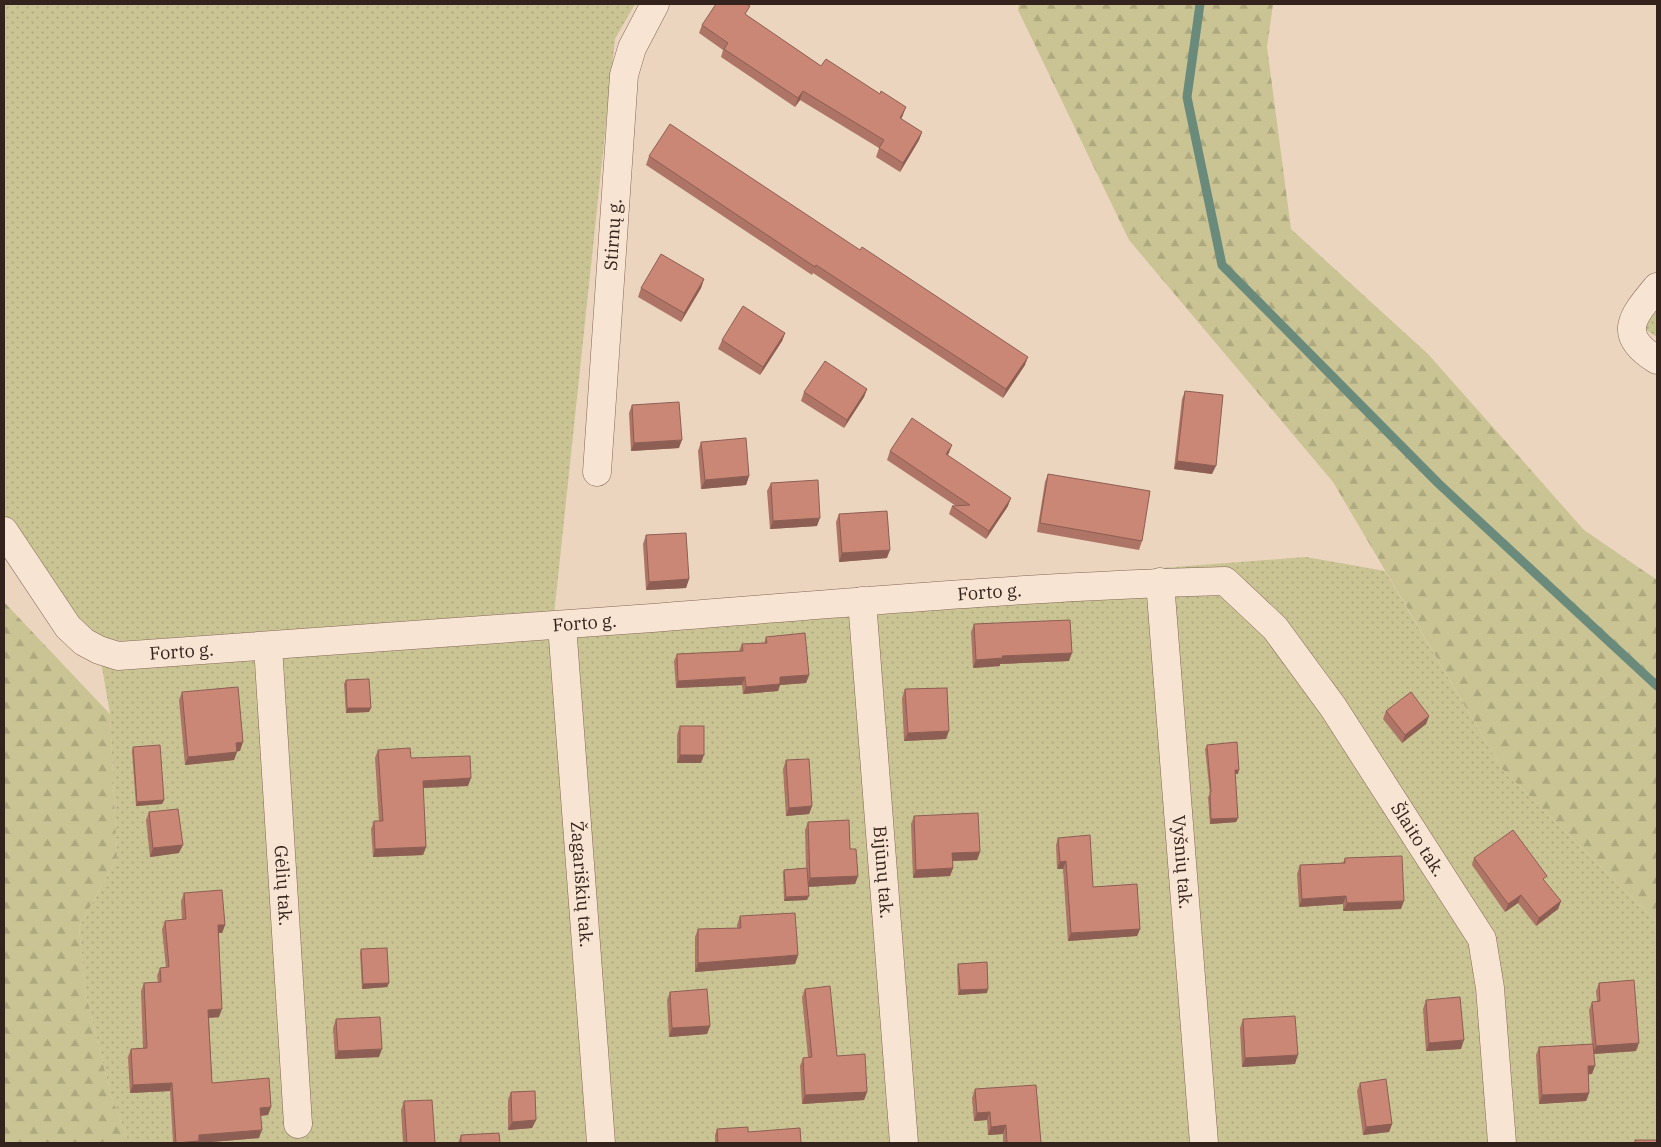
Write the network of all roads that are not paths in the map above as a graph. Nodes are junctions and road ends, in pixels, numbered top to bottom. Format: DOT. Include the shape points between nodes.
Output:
graph roads {
  1 [pos="655,4"];
  2 [pos="1657,287"];
  3 [pos="1657,360"];
  4 [pos="597,472"];
  5 [pos="4,532"];
  6 [pos="1225,581"];
  7 [pos="1160,582"];
  8 [pos="862,601"];
  9 [pos="562,625"];
  10 [pos="268,646"];
  11 [pos="298,1124"];
  12 [pos="601,1143"];
  13 [pos="904,1143"];
  14 [pos="1204,1143"];
  15 [pos="1502,1143"];
  1 -- 4 [label="street, Stirnų g." via="632,48 624,75"];
  2 -- 3 [label="street" via="1639,309 1632,328 1635,342"];
  5 -- 10 [label="street, Forto g." via="68,627 84,642 99,650 118,656"];
  6 -- 7 [label="street, Forto g."];
  6 -- 15 [label="street, Šlaito tak." via="1275,628 1333,708 1482,939 1490,988"];
  7 -- 8 [label="street, Forto g."];
  7 -- 14 [label="street, Vyšnių tak."];
  8 -- 9 [label="street, Forto g."];
  8 -- 13 [label="street, Bijūnų tak."];
  9 -- 10 [label="street, Forto g."];
  9 -- 12 [label="street, Žagariškių tak."];
  10 -- 11 [label="street, Gėlių tak."];
}
